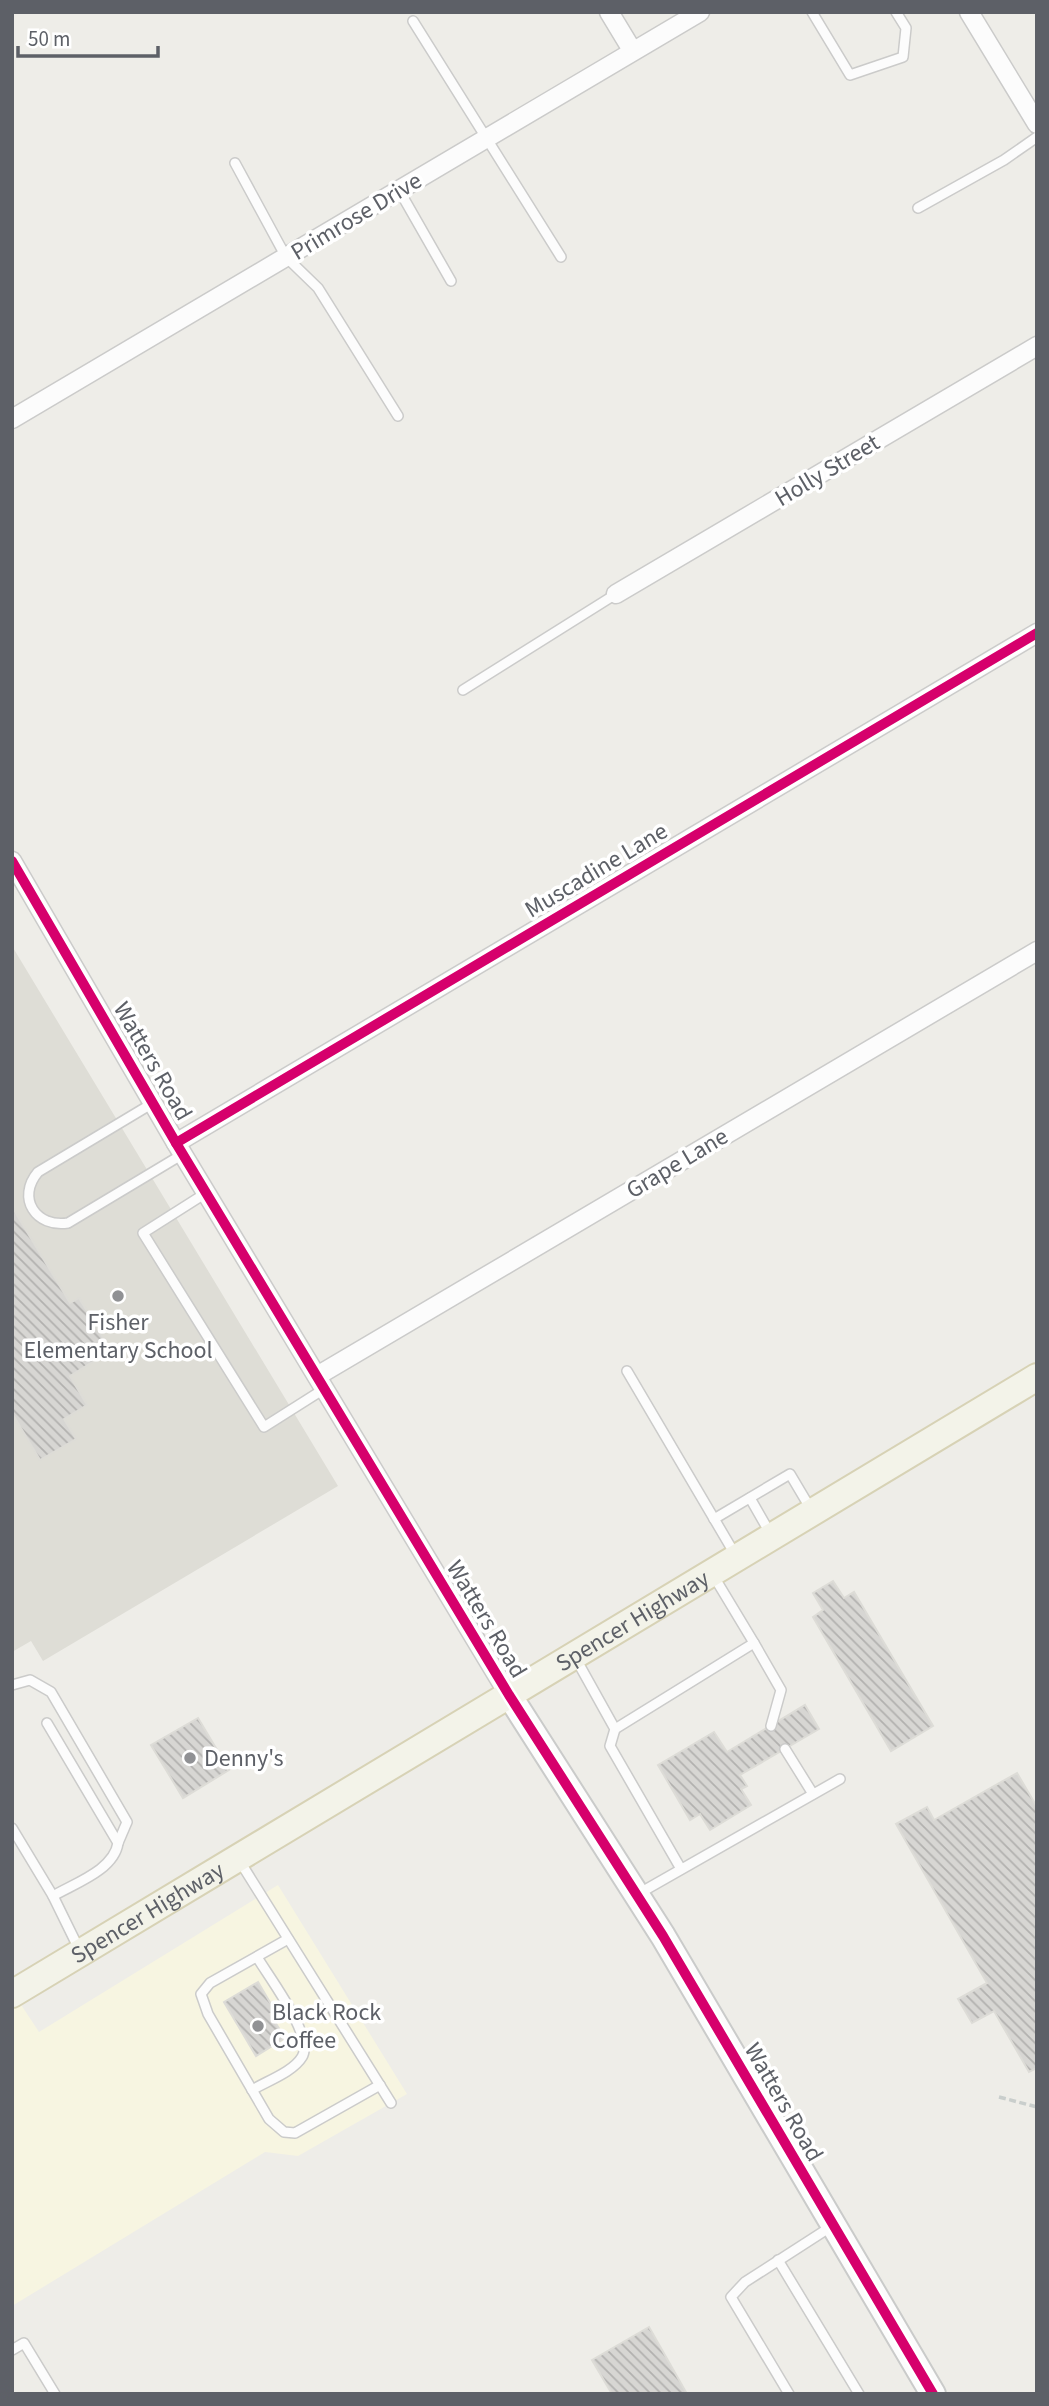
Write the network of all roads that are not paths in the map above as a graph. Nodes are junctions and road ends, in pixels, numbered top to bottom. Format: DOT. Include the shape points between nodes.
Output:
graph roads {
  1 [pos="609,12"];
  2 [pos="700,12"];
  3 [pos="812,12"];
  4 [pos="896,12"];
  5 [pos="969,12"];
  6 [pos="413,21"];
  7 [pos="632,50"];
  8 [pos="1037,124"];
  9 [pos="488,137"];
  10 [pos="1037,137"];
  11 [pos="235,163"];
  12 [pos="399,190"];
  13 [pos="918,208"];
  14 [pos="286,257"];
  15 [pos="561,257"];
  16 [pos="451,281"];
  17 [pos="1037,346"];
  18 [pos="398,415"];
  19 [pos="12,419"];
  20 [pos="616,594"];
  21 [pos="1037,633"];
  22 [pos="463,690"];
  23 [pos="12,861"];
  24 [pos="1037,951"];
  25 [pos="153,1103"];
  26 [pos="179,1148"];
  27 [pos="206,1194"];
  28 [pos="627,1371"];
  29 [pos="1037,1377"];
  30 [pos="321,1382"];
  31 [pos="750,1498"];
  32 [pos="812,1512"];
  33 [pos="714,1520"];
  34 [pos="772,1536"];
  35 [pos="737,1558"];
  36 [pos="712,1572"];
  37 [pos="754,1643"];
  38 [pos="573,1656"];
  39 [pos="12,1685"];
  40 [pos="509,1695"];
  41 [pos="47,1723"];
  42 [pos="771,1726"];
  43 [pos="615,1729"];
  44 [pos="785,1748"];
  45 [pos="840,1779"];
  46 [pos="813,1794"];
  47 [pos="12,1828"];
  48 [pos="118,1843"];
  49 [pos="238,1858"];
  50 [pos="681,1869"];
  51 [pos="636,1895"];
  52 [pos="53,1896"];
  53 [pos="288,1939"];
  54 [pos="80,1953"];
  55 [pos="257,1956"];
  56 [pos="12,1994"];
  57 [pos="380,2085"];
  58 [pos="252,2090"];
  59 [pos="391,2103"];
  60 [pos="833,2225"];
  61 [pos="778,2260"];
  62 [pos="12,2350"];
  63 [pos="55,2394"];
  64 [pos="789,2394"];
  65 [pos="859,2394"];
  66 [pos="933,2394"];
  1 -- 7 [label="street"];
  2 -- 7 [label="street, Primrose Drive"];
  3 -- 4 [label="lane" via="850,75 903,57 906,28"];
  5 -- 8 [label="street"];
  6 -- 9 [label="lane"];
  7 -- 9 [label="street, Primrose Drive"];
  9 -- 12 [label="street, Primrose Drive"];
  9 -- 15 [label="lane"];
  10 -- 13 [label="lane"];
  11 -- 14 [label="lane"];
  12 -- 14 [label="street, Primrose Drive"];
  12 -- 16 [label="lane"];
  14 -- 18 [label="lane" via="318,288"];
  14 -- 19 [label="street, Primrose Drive"];
  17 -- 20 [label="street, Holly Street"];
  20 -- 22 [label="lane"];
  21 -- 26 [label="street, Muscadine Lane"];
  23 -- 25 [label="street, Watters Road"];
  24 -- 30 [label="street, Grape Lane"];
  25 -- 26 [label="street, Watters Road"];
  25 -- 26 [label="lane" via="38,1172 29,1188 30,1206 42,1220 68,1223"];
  26 -- 27 [label="street, Watters Road"];
  27 -- 30 [label="street, Watters Road"];
  27 -- 30 [label="lane" via="143,1233 264,1427"];
  28 -- 33 [label="lane"];
  29 -- 32 [label="main road, Spencer Highway"];
  30 -- 40 [label="street, Watters Road"];
  31 -- 32 [label="lane" via="790,1474"];
  31 -- 33 [label="lane"];
  31 -- 34 [label="lane"];
  32 -- 34 [label="main road, Spencer Highway"];
  33 -- 35 [label="lane"];
  34 -- 35 [label="main road, Spencer Highway"];
  35 -- 36 [label="main road, Spencer Highway"];
  36 -- 37 [label="lane"];
  36 -- 38 [label="main road, Spencer Highway"];
  37 -- 42 [label="lane" via="781,1690"];
  37 -- 43 [label="lane"];
  38 -- 40 [label="main road, Spencer Highway"];
  38 -- 43 [label="lane"];
  39 -- 48 [label="lane" via="30,1680 51,1692 127,1822"];
  40 -- 49 [label="main road, Spencer Highway"];
  40 -- 51 [label="street, Watters Road"];
  41 -- 48 [label="lane"];
  43 -- 50 [label="lane" via="610,1746"];
  44 -- 46 [label="lane"];
  45 -- 46 [label="lane"];
  46 -- 50 [label="lane"];
  47 -- 52 [label="lane"];
  48 -- 52 [label="lane" via="106,1866"];
  49 -- 53 [label="lane"];
  49 -- 54 [label="main road, Spencer Highway"];
  50 -- 51 [label="lane"];
  51 -- 60 [label="street, Watters Road"];
  52 -- 54 [label="lane"];
  53 -- 55 [label="lane"];
  53 -- 57 [label="lane"];
  54 -- 56 [label="main road, Spencer Highway"];
  55 -- 58 [label="lane" via="299,2027 305,2050 296,2064"];
  55 -- 58 [label="lane" via="209,1983 201,1994"];
  57 -- 58 [label="lane" via="295,2133 284,2132 269,2119"];
  57 -- 59 [label="lane"];
  60 -- 61 [label="lane"];
  60 -- 66 [label="street, Watters Road"];
  61 -- 64 [label="lane" via="731,2297"];
  61 -- 65 [label="lane"];
  62 -- 63 [label="lane" via="24,2343"];
}
